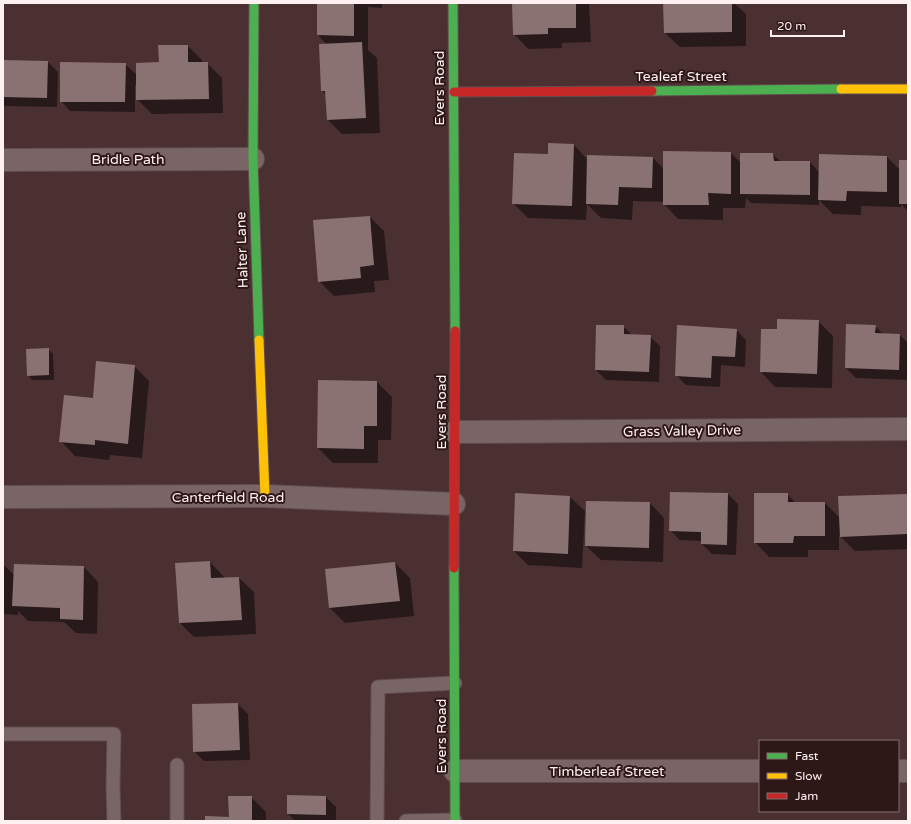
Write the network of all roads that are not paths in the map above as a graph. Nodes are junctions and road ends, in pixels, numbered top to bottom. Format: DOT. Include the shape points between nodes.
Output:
graph roads {
  1 [pos="254,3"];
  2 [pos="453,3"];
  3 [pos="908,89"];
  4 [pos="454,92"];
  5 [pos="253,159"];
  6 [pos="3,160"];
  7 [pos="908,428"];
  8 [pos="455,432"];
  9 [pos="265,496"];
  10 [pos="3,497"];
  11 [pos="454,504"];
  12 [pos="455,683"];
  13 [pos="3,734"];
  14 [pos="177,765"];
  15 [pos="455,771"];
  16 [pos="759,771"];
  17 [pos="455,820"];
  18 [pos="114,821"];
  19 [pos="177,821"];
  20 [pos="377,821"];
  21 [pos="399,821"];
  22 [pos="406,821"];
  1 -- 5 [label="street, Halter Lane"];
  2 -- 4 [label="street, Evers Road"];
  3 -- 4 [label="street, Tealeaf Street"];
  4 -- 8 [label="street, Evers Road"];
  5 -- 6 [label="street, Bridle Path"];
  5 -- 9 [label="street, Halter Lane"];
  7 -- 8 [label="street, Grass Valley Drive"];
  8 -- 11 [label="street, Evers Road"];
  9 -- 10 [label="street, Canterfield Road"];
  9 -- 11 [label="street, Canterfield Road"];
  11 -- 12 [label="street, Evers Road"];
  12 -- 15 [label="street, Evers Road"];
  12 -- 20 [label="lane" via="378,688"];
  13 -- 18 [label="lane" via="114,734"];
  14 -- 19 [label="lane"];
  15 -- 16 [label="street, Timberleaf Street"];
  15 -- 17 [label="street, Evers Road"];
  17 -- 22 [label="lane"];
  21 -- 22 [label="lane"];
}
